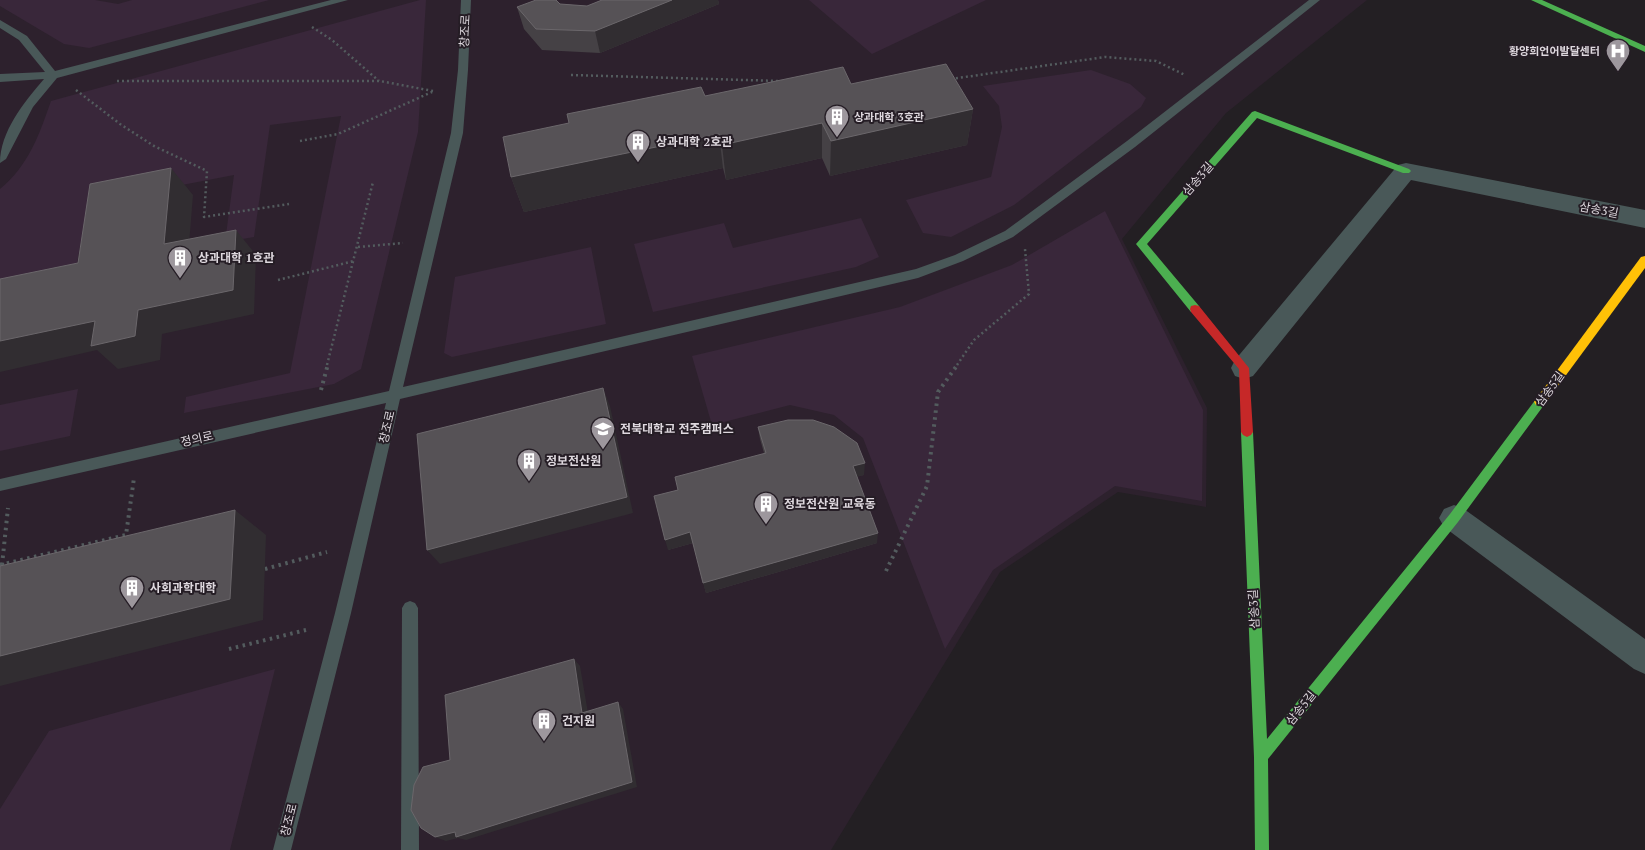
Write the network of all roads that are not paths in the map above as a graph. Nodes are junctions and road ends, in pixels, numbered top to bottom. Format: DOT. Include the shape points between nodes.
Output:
graph roads {
  1 [pos="343,0"];
  2 [pos="466,0"];
  3 [pos="1315,0"];
  4 [pos="1535,0"];
  5 [pos="0,23"];
  6 [pos="1645,49"];
  7 [pos="54,76"];
  8 [pos="0,78"];
  9 [pos="0,159"];
  10 [pos="1406,171"];
  11 [pos="1645,219"];
  12 [pos="1645,260"];
  13 [pos="1244,368"];
  14 [pos="395,394"];
  15 [pos="0,485"];
  16 [pos="1454,518"];
  17 [pos="410,608"];
  18 [pos="1645,658"];
  19 [pos="1261,758"];
  20 [pos="282,850"];
  21 [pos="410,850"];
  22 [pos="1262,850"];
  1 -- 7 [label="lane"];
  2 -- 14 [label="lane, 창조로" via="457,133"];
  3 -- 14 [label="lane, 정의로" via="1131,144 1009,234 959,258 908,275"];
  4 -- 6 [label="street"];
  5 -- 7 [label="lane" via="24,38"];
  7 -- 8 [label="lane"];
  7 -- 9 [label="lane" via="28,105"];
  10 -- 11 [label="street, 삼송3길"];
  10 -- 13 [label="street"];
  10 -- 13 [label="street, 삼송3길" via="1255,114 1140,244"];
  12 -- 16 [label="street, 삼송5길"];
  13 -- 19 [label="street, 삼송3길"];
  14 -- 15 [label="lane, 정의로"];
  14 -- 20 [label="lane, 창조로"];
  16 -- 18 [label="street"];
  16 -- 19 [label="street, 삼송5길"];
  17 -- 21 [label="lane"];
  19 -- 22 [label="street, 삼송3길"];
}
